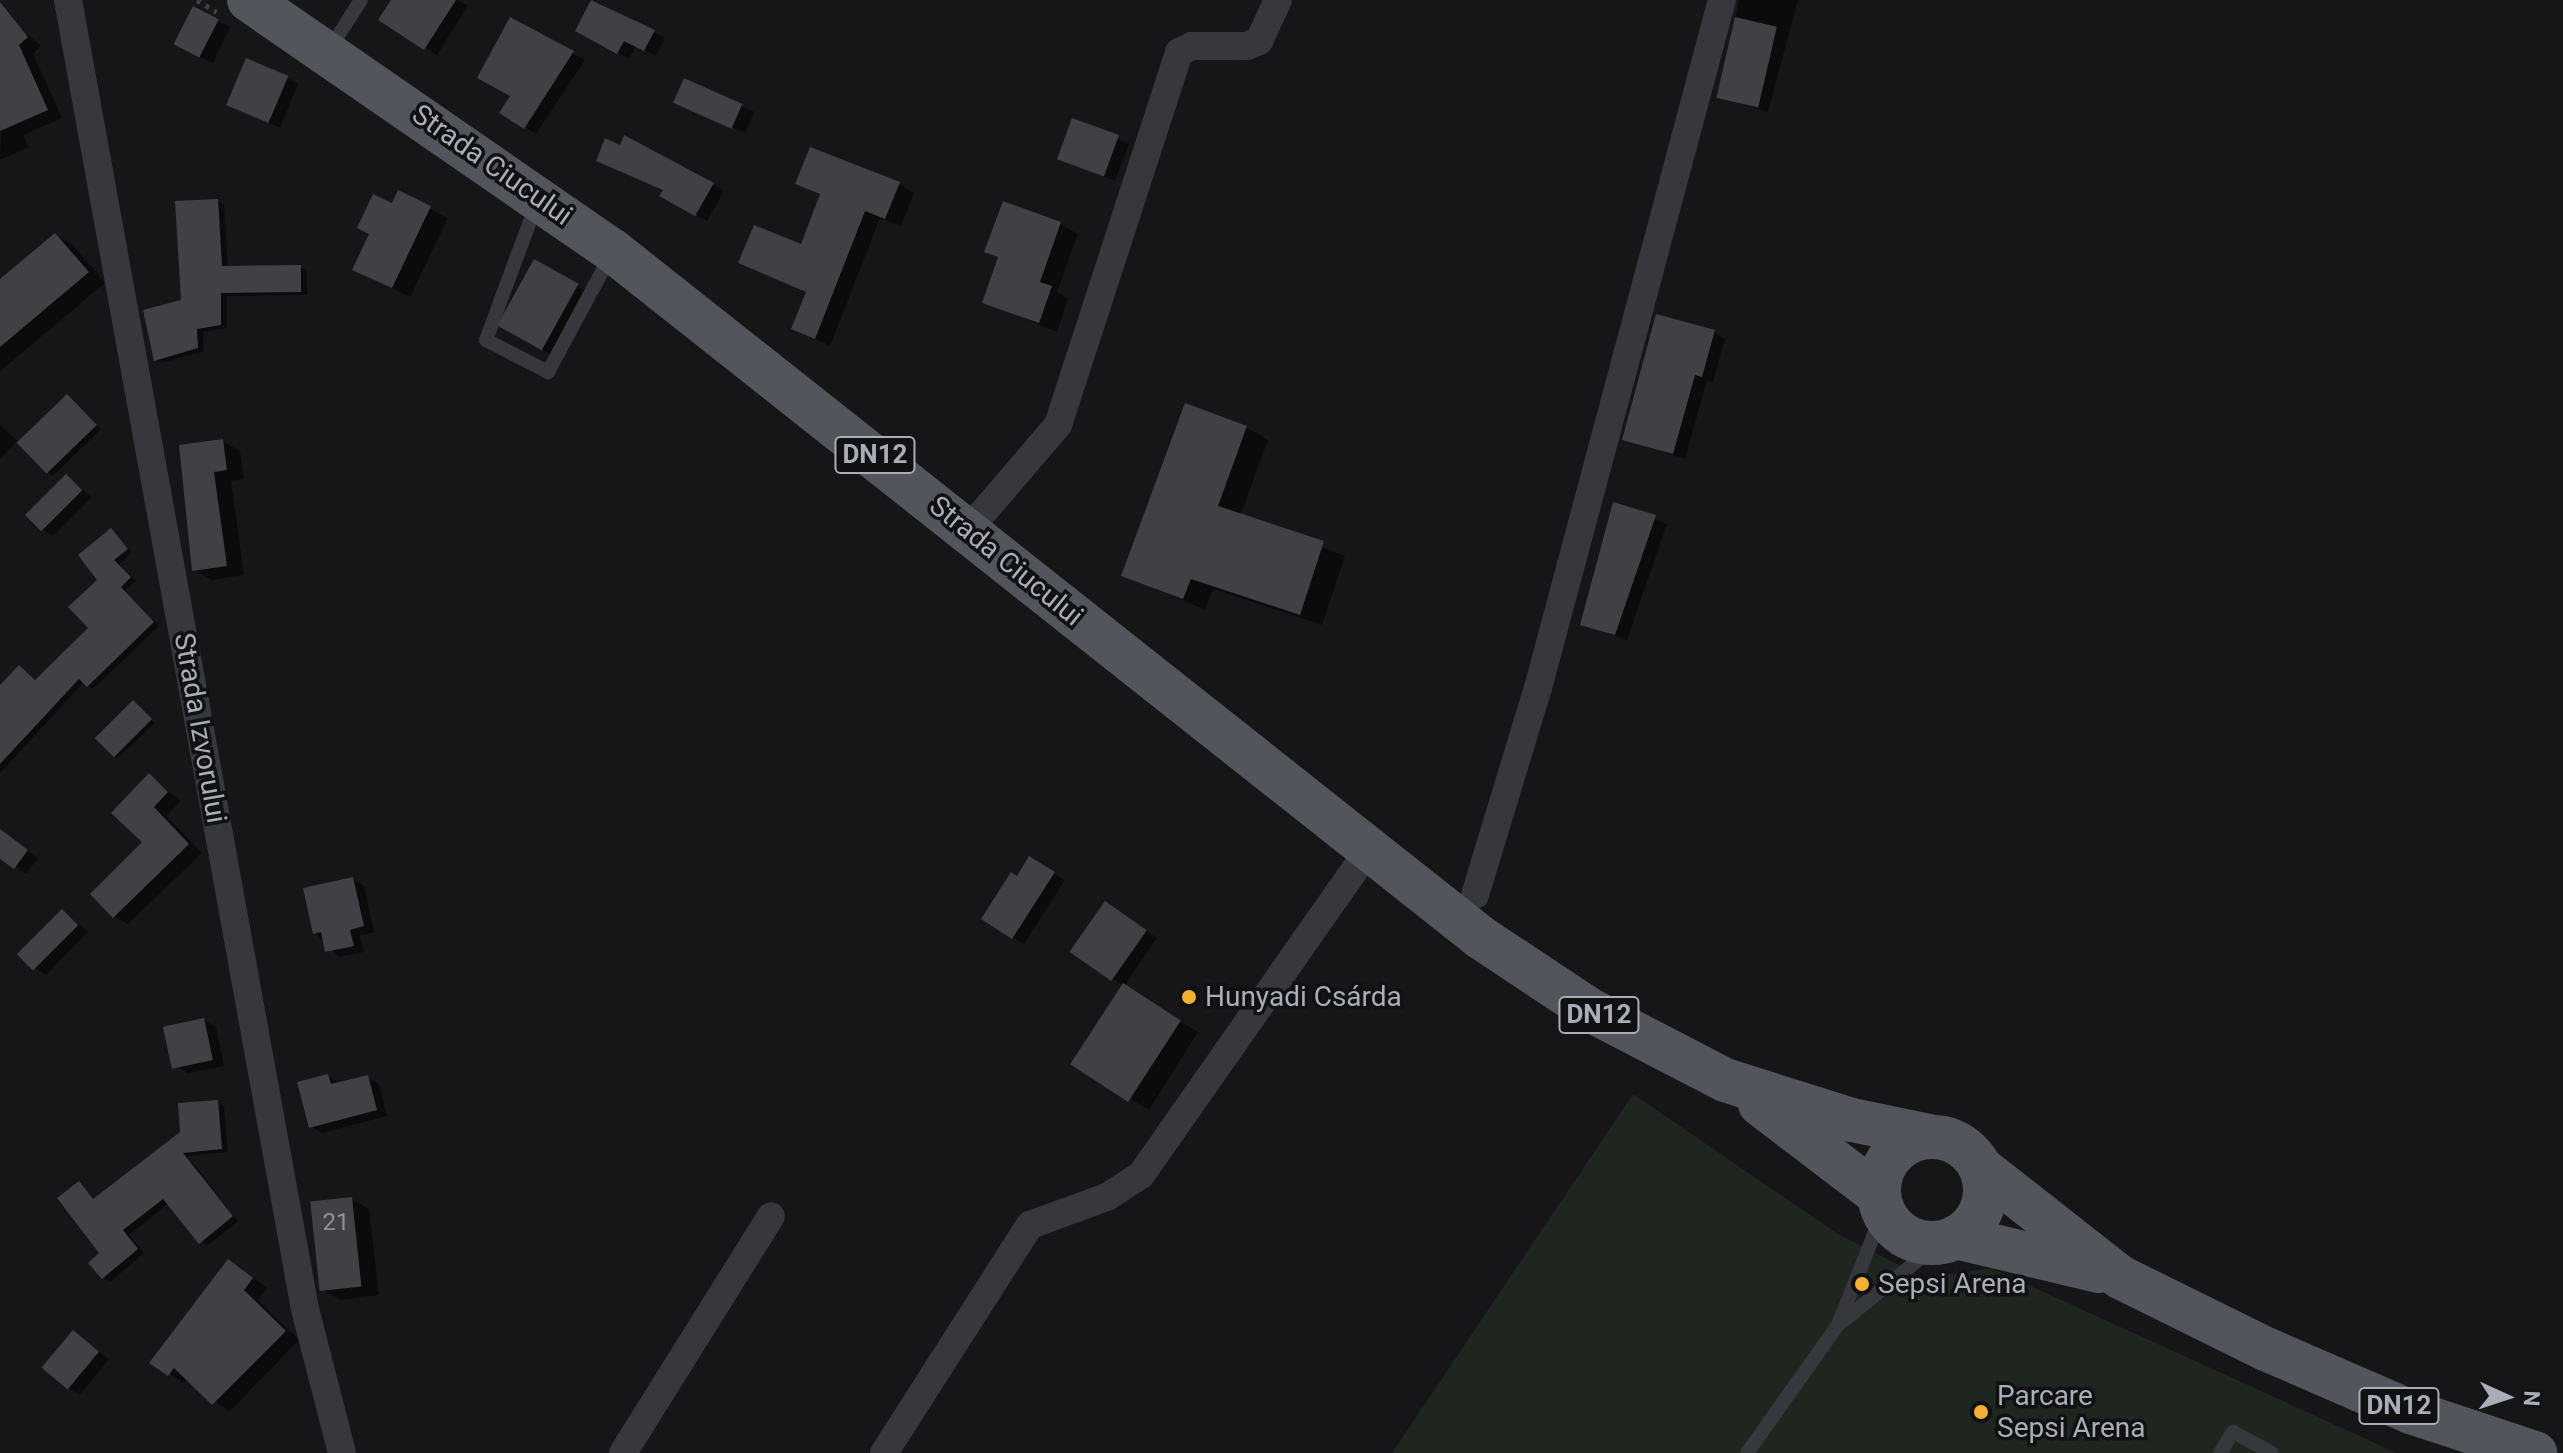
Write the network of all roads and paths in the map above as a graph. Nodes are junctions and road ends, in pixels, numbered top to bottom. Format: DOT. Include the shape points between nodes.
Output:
graph roads {
  1 [pos="68,0"];
  2 [pos="249,0"];
  3 [pos="361,0"];
  4 [pos="1278,0"];
  5 [pos="1722,0"];
  6 [pos="328,52"];
  7 [pos="539,197"];
  8 [pos="613,251"];
  9 [pos="968,530"];
  10 [pos="1367,852"];
  11 [pos="1477,916"];
  12 [pos="1725,1080"];
  13 [pos="1929,1136"];
  14 [pos="1981,1168"];
  15 [pos="1881,1203"];
  16 [pos="771,1216"];
  17 [pos="1948,1240"];
  18 [pos="2120,1277"];
  19 [pos="1838,1325"];
  20 [pos="342,1453"];
  21 [pos="623,1453"];
  22 [pos="884,1453"];
  23 [pos="1747,1453"];
  24 [pos="2220,1453"];
  25 [pos="2272,1453"];
  26 [pos="2535,1453"];
  1 -- 20 [label="street, Strada Izvorului" via="305,1309"];
  2 -- 6 [label="main road, Strada Ciucului / DN12"];
  3 -- 6 [label="lane"];
  4 -- 9 [label="street" via="1259,41 1247,46 1192,46 1179,52 1058,425"];
  5 -- 11 [label="street"];
  6 -- 7 [label="main road, Strada Ciucului / DN12"];
  7 -- 8 [label="main road, Strada Ciucului / DN12"];
  7 -- 8 [label="lane" via="486,340 548,372"];
  8 -- 9 [label="main road, Strada Ciucului / DN12"];
  9 -- 10 [label="main road, Strada Ciucului / DN12"];
  10 -- 11 [label="main road, Strada Ciucului / DN12"];
  10 -- 22 [label="street" via="1141,1175 1107,1197 1030,1225"];
  11 -- 12 [label="main road, DN12" via="1590,1010"];
  12 -- 13 [label="main road, DN12" via="1852,1120"];
  12 -- 15 [label="main road, DN12"];
  13 -- 14 [label="main road" via="1962,1146"];
  13 -- 15 [label="main road" via="1897,1149 1880,1178"];
  14 -- 17 [label="main road" via="1980,1213"];
  14 -- 18 [label="main road, DN12"];
  15 -- 17 [label="main road" via="1907,1236"];
  15 -- 19 [label="lane"];
  16 -- 21 [label="street"];
  17 -- 18 [label="main road, DN12"];
  17 -- 19 [label="lane"];
  18 -- 26 [label="main road, DN12" via="2382,1399"];
  19 -- 23 [label="lane"];
  24 -- 25 [label="lane" via="2233,1432"];
}
